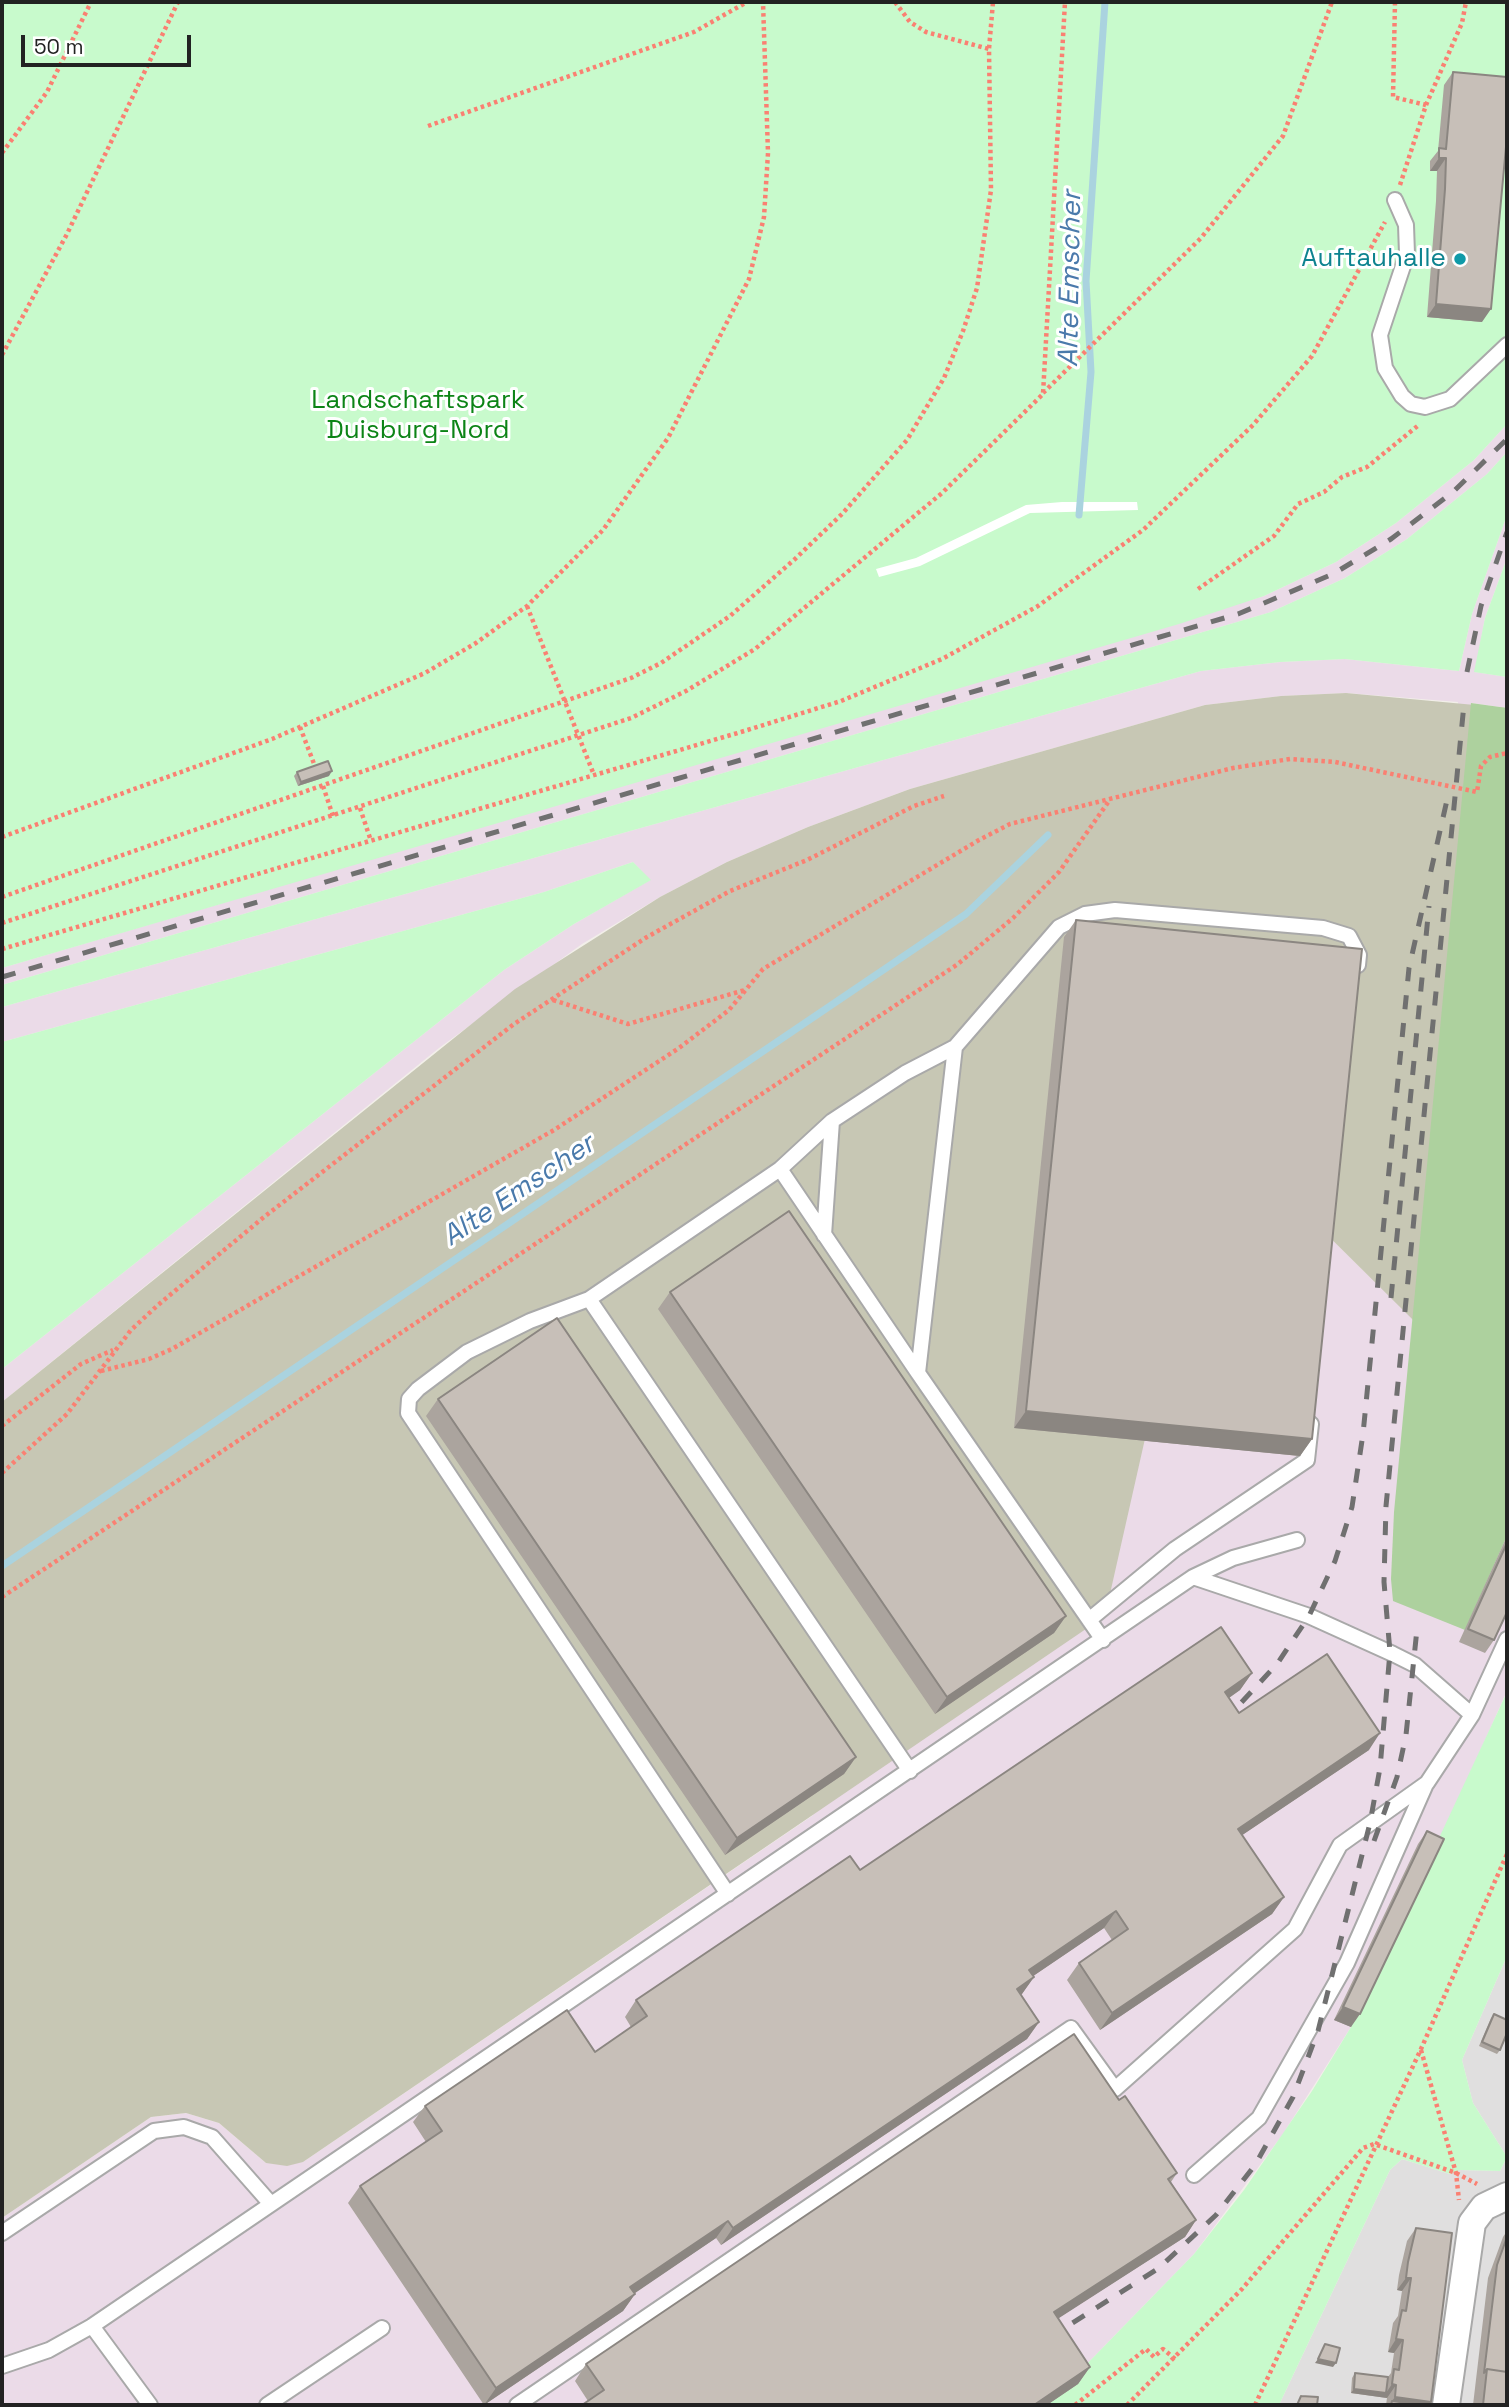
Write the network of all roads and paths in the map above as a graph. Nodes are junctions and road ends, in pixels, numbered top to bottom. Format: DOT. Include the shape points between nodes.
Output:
graph roads {
  1 [pos="92,2"];
  2 [pos="178,2"];
  3 [pos="747,2"];
  4 [pos="762,2"];
  5 [pos="895,2"];
  6 [pos="993,2"];
  7 [pos="1065,2"];
  8 [pos="1332,2"];
  9 [pos="1395,2"];
  10 [pos="1466,2"];
  11 [pos="989,49"];
  12 [pos="1426,105"];
  13 [pos="428,126"];
  14 [pos="2,153"];
  15 [pos="1395,200"];
  16 [pos="1507,345"];
  17 [pos="2,355"];
  18 [pos="1043,394"];
  19 [pos="1437,405"];
  20 [pos="1198,589"];
  21 [pos="527,606"];
  22 [pos="566,703"];
  23 [pos="300,727"];
  24 [pos="579,737"];
  25 [pos="1507,753"];
  26 [pos="316,769"];
  27 [pos="594,775"];
  28 [pos="323,786"];
  29 [pos="944,796"];
  30 [pos="1109,800"];
  31 [pos="360,808"];
  32 [pos="333,816"];
  33 [pos="2,837"];
  34 [pos="371,841"];
  35 [pos="2,897"];
  36 [pos="2,923"];
  37 [pos="2,949"];
  38 [pos="1357,977"];
  39 [pos="746,990"];
  40 [pos="552,999"];
  41 [pos="955,1047"];
  42 [pos="832,1121"];
  43 [pos="780,1169"];
  44 [pos="824,1235"];
  45 [pos="589,1299"];
  46 [pos="115,1349"];
  47 [pos="101,1371"];
  48 [pos="918,1373"];
  49 [pos="1313,1405"];
  50 [pos="2,1426"];
  51 [pos="2,1473"];
  52 [pos="1297,1539"];
  53 [pos="1193,1577"];
  54 [pos="2,1597"];
  55 [pos="1090,1620"];
  56 [pos="1507,1639"];
  57 [pos="1103,1640"];
  58 [pos="1472,1715"];
  59 [pos="910,1771"];
  60 [pos="1426,1783"];
  61 [pos="1507,1854"];
  62 [pos="728,1894"];
  63 [pos="1421,2049"];
  64 [pos="1374,2144"];
  65 [pos="1456,2173"];
  66 [pos="1194,2175"];
  67 [pos="1492,2195"];
  68 [pos="1459,2200"];
  69 [pos="271,2204"];
  70 [pos="2,2233"];
  71 [pos="92,2326"];
  72 [pos="382,2328"];
  73 [pos="1175,2358"];
  74 [pos="2,2365"];
  75 [pos="150,2405"];
  76 [pos="267,2405"];
  77 [pos="517,2405"];
  78 [pos="1075,2405"];
  79 [pos="1127,2405"];
  80 [pos="1255,2405"];
  81 [pos="1446,2405"];
  1 -- 14 [label="path" via="47,92"];
  2 -- 17 [label="path" via="67,234"];
  3 -- 13 [label="path" via="694,32"];
  4 -- 21 [label="path" via="768,153 764,218 749,279 668,438 603,530"];
  5 -- 11 [label="path" via="910,22 926,32"];
  6 -- 11 [label="path"];
  7 -- 18 [label="path"];
  8 -- 18 [label="path" via="1283,136 1200,238"];
  9 -- 12 [label="path" via="1392,97"];
  10 -- 12 [label="path" via="1462,23"];
  11 -- 22 [label="path" via="991,190 976,288 944,378 907,440 842,514 730,616 661,663"];
  12 -- 15 [label="path"];
  15 -- 19 [label="lane" via="1409,240 1383,318 1381,352 1402,396 1411,404"];
  15 -- 27 [label="path" via="1312,356 1253,425 1143,530 1059,591 942,659 841,701"];
  16 -- 19 [label="lane" via="1467,385"];
  18 -- 24 [label="path" via="942,493 755,649 686,691"];
  19 -- 20 [label="path" via="1409,436 1367,467 1298,505 1273,536"];
  21 -- 22 [label="path"];
  21 -- 23 [label="path" via="425,673"];
  22 -- 24 [label="path"];
  22 -- 28 [label="path"];
  23 -- 26 [label="path"];
  23 -- 33 [label="path"];
  24 -- 27 [label="path"];
  24 -- 31 [label="path"];
  25 -- 30 [label="path" via="1490,757 1481,766 1477,792 1335,762 1290,760 1233,768"];
  27 -- 34 [label="path"];
  28 -- 32 [label="path"];
  28 -- 35 [label="path"];
  29 -- 40 [label="path" via="730,891 647,937"];
  30 -- 39 [label="path" via="1010,824 763,969"];
  30 -- 54 [label="path" via="1059,872 958,964"];
  31 -- 32 [label="path"];
  31 -- 34 [label="path"];
  32 -- 36 [label="path"];
  34 -- 37 [label="path"];
  38 -- 41 [label="lane" via="1359,955 1349,936 1322,928 1115,910 1084,914 1059,927"];
  39 -- 40 [label="path" via="628,1024"];
  39 -- 47 [label="path" via="729,1010 679,1048 554,1130 183,1343 149,1359"];
  40 -- 46 [label="path" via="264,1217 158,1305"];
  41 -- 42 [label="lane"];
  41 -- 48 [label="lane"];
  42 -- 43 [label="lane"];
  42 -- 44 [label="lane"];
  43 -- 44 [label="lane"];
  43 -- 45 [label="lane"];
  44 -- 48 [label="lane"];
  45 -- 59 [label="lane"];
  45 -- 62 [label="lane" via="467,1352 418,1389 409,1399 408,1413"];
  46 -- 47 [label="path"];
  46 -- 50 [label="path" via="82,1364"];
  47 -- 51 [label="path" via="67,1414"];
  48 -- 55 [label="lane"];
  49 -- 55 [label="lane" via="1307,1460 1174,1549"];
  52 -- 53 [label="lane" via="1233,1558"];
  53 -- 57 [label="lane"];
  53 -- 58 [label="lane" via="1359,1636 1415,1665"];
  55 -- 57 [label="lane"];
  56 -- 58 [label="lane"];
  57 -- 59 [label="lane"];
  58 -- 60 [label="lane"];
  59 -- 62 [label="lane"];
  60 -- 66 [label="lane" via="1346,1963 1259,2118"];
  60 -- 77 [label="lane" via="1340,1845 1295,1929 1115,2089 1071,2028"];
  61 -- 63 [label="path"];
  62 -- 69 [label="lane"];
  63 -- 64 [label="path"];
  63 -- 65 [label="path"];
  64 -- 65 [label="path"];
  64 -- 73 [label="path" via="1363,2148 1242,2289"];
  64 -- 80 [label="path"];
  65 -- 67 [label="path"];
  65 -- 68 [label="path"];
  67 -- 81 [label="street" via="1472,2222"];
  69 -- 70 [label="lane" via="212,2137 184,2127 154,2132"];
  69 -- 71 [label="lane"];
  71 -- 74 [label="lane" via="49,2350"];
  71 -- 75 [label="lane"];
  72 -- 76 [label="lane"];
  73 -- 78 [label="path" via="1163,2349 1154,2357 1146,2349"];
  73 -- 79 [label="path"];
}
